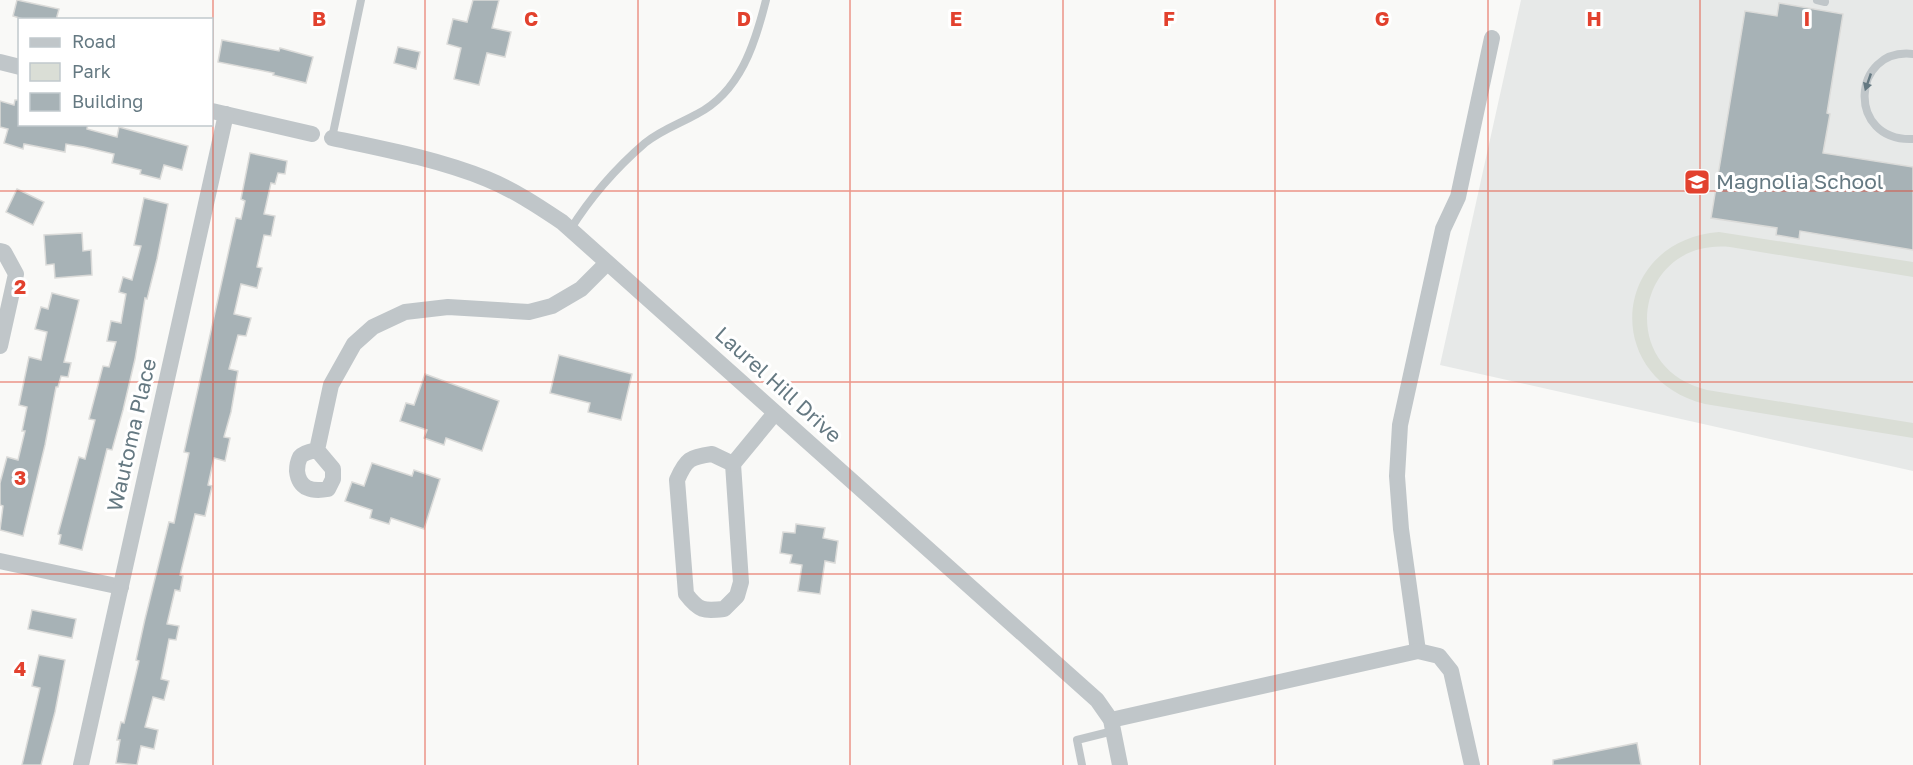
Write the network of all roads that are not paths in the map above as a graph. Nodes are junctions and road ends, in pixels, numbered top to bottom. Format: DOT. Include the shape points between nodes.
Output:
graph roads {
  1 [pos="361,0"];
  2 [pos="766,0"];
  3 [pos="1492,39"];
  4 [pos="1913,54"];
  5 [pos="0,62"];
  6 [pos="18,66"];
  7 [pos="219,112"];
  8 [pos="312,134"];
  9 [pos="332,138"];
  10 [pos="1913,140"];
  11 [pos="570,230"];
  12 [pos="0,250"];
  13 [pos="608,263"];
  14 [pos="0,346"];
  15 [pos="775,413"];
  16 [pos="317,450"];
  17 [pos="733,464"];
  18 [pos="0,561"];
  19 [pos="121,587"];
  20 [pos="1418,651"];
  21 [pos="1112,725"];
  22 [pos="81,765"];
  23 [pos="1082,765"];
  24 [pos="1120,765"];
  25 [pos="1472,765"];
  1 -- 9 [label="lane"];
  2 -- 11 [label="lane" via="745,63 731,84 699,114 646,142 587,203"];
  3 -- 20 [label="street" via="1458,197 1443,229 1400,425 1397,476 1401,529"];
  4 -- 10 [label="lane, one-way" via="1892,56 1880,63 1865,85 1864,100 1876,127 1902,140"];
  5 -- 6 [label="street"];
  7 -- 8 [label="street"];
  7 -- 19 [label="street, Wautoma Place"];
  9 -- 11 [label="street, Laurel Hill Drive" via="424,159 487,179 526,198"];
  11 -- 13 [label="street, Laurel Hill Drive"];
  12 -- 14 [label="street" via="16,274"];
  13 -- 15 [label="street, Laurel Hill Drive"];
  13 -- 16 [label="street" via="581,289 552,306 529,312 437,308 405,312 373,327 354,344 331,385"];
  15 -- 17 [label="street"];
  15 -- 21 [label="street, Laurel Hill Drive" via="1097,700"];
  17 -- 17 [label="street" via="712,454 693,457 677,480 686,594 696,607 707,610 724,609 737,596 741,582"];
  18 -- 19 [label="street"];
  19 -- 22 [label="street, Wautoma Place"];
  20 -- 21 [label="street"];
  20 -- 25 [label="street" via="1439,656 1450,671"];
  21 -- 23 [label="lane" via="1077,740"];
  21 -- 24 [label="street, Laurel Hill Drive"];
}
